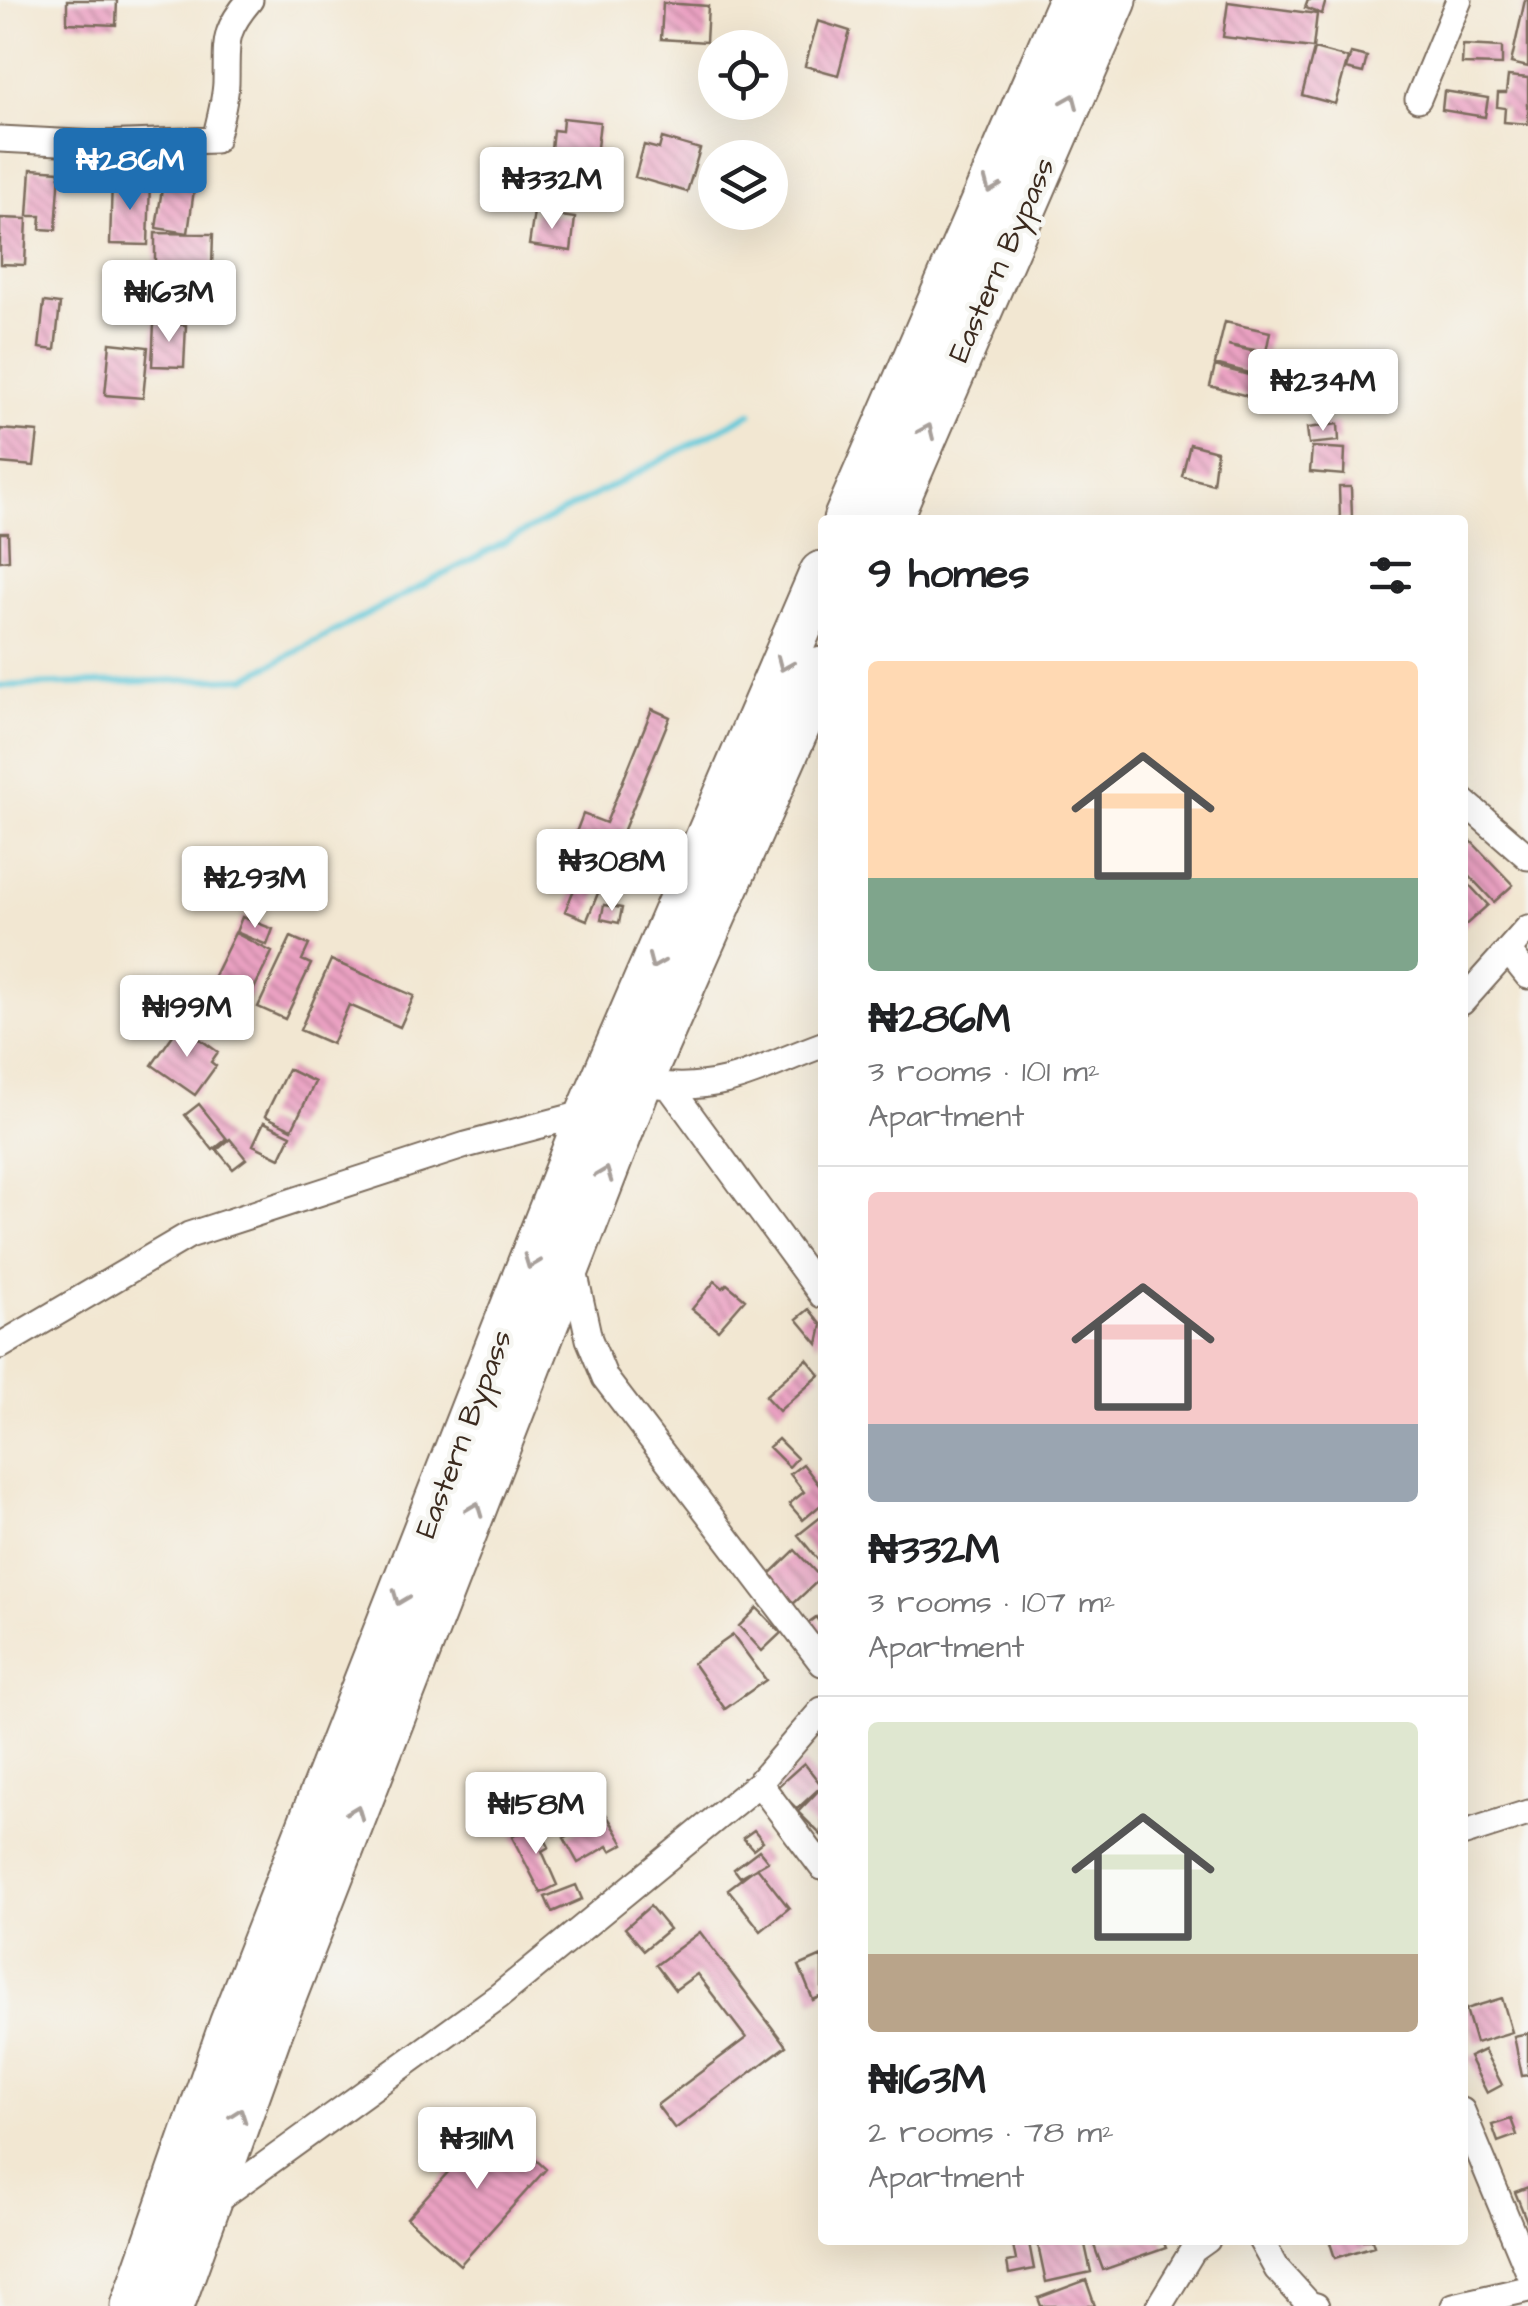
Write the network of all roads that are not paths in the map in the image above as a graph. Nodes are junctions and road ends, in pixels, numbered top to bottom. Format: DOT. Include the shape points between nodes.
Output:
graph roads {
  1 [pos="250,0"];
  2 [pos="1071,0"];
  3 [pos="1114,0"];
  4 [pos="1459,0"];
  5 [pos="1418,99"];
  6 [pos="0,139"];
  7 [pos="848,515"];
  8 [pos="890,515"];
  9 [pos="818,583"];
  10 [pos="818,680"];
  11 [pos="1468,805"];
  12 [pos="1528,858"];
  13 [pos="1528,928"];
  14 [pos="1508,951"];
  15 [pos="1528,976"];
  16 [pos="1468,995"];
  17 [pos="818,1047"];
  18 [pos="654,1085"];
  19 [pos="590,1112"];
  20 [pos="572,1261"];
  21 [pos="818,1289"];
  22 [pos="0,1346"];
  23 [pos="818,1658"];
  24 [pos="818,1715"];
  25 [pos="759,1783"];
  26 [pos="1528,1813"];
  27 [pos="1468,1832"];
  28 [pos="818,1862"];
  29 [pos="1468,2125"];
  30 [pos="204,2209"];
  31 [pos="1200,2245"];
  32 [pos="1264,2245"];
  33 [pos="1528,2270"];
  34 [pos="1528,2289"];
  35 [pos="134,2306"];
  36 [pos="171,2306"];
  37 [pos="1160,2306"];
  38 [pos="1316,2306"];
  39 [pos="1454,2306"];
  1 -- 6 [label="street" via="224,43 226,87 215,140"];
  2 -- 7 [label="highway, Eastern Bypass, one-way"];
  8 -- 3 [label="highway, Eastern Bypass, one-way"];
  4 -- 5 [label="street"];
  9 -- 19 [label="highway, Eastern Bypass, one-way"];
  10 -- 18 [label="highway, Eastern Bypass"];
  11 -- 12 [label="street"];
  13 -- 14 [label="street"];
  14 -- 15 [label="street"];
  14 -- 16 [label="street"];
  17 -- 18 [label="street" via="730,1082 697,1089"];
  20 -- 18 [label="highway, Eastern Bypass, one-way"];
  18 -- 21 [label="street"];
  19 -- 22 [label="street" via="189,1235"];
  19 -- 35 [label="highway, Eastern Bypass, one-way" via="232,2025"];
  20 -- 23 [label="street" via="589,1339 606,1378"];
  30 -- 20 [label="highway, Eastern Bypass, one-way"];
  24 -- 25 [label="street"];
  25 -- 28 [label="street"];
  25 -- 30 [label="street" via="499,1996"];
  26 -- 27 [label="street"];
  29 -- 33 [label="street"];
  30 -- 36 [label="highway, Eastern Bypass"];
  31 -- 37 [label="street"];
  32 -- 38 [label="street" via="1276,2268"];
  34 -- 39 [label="street"];
}
